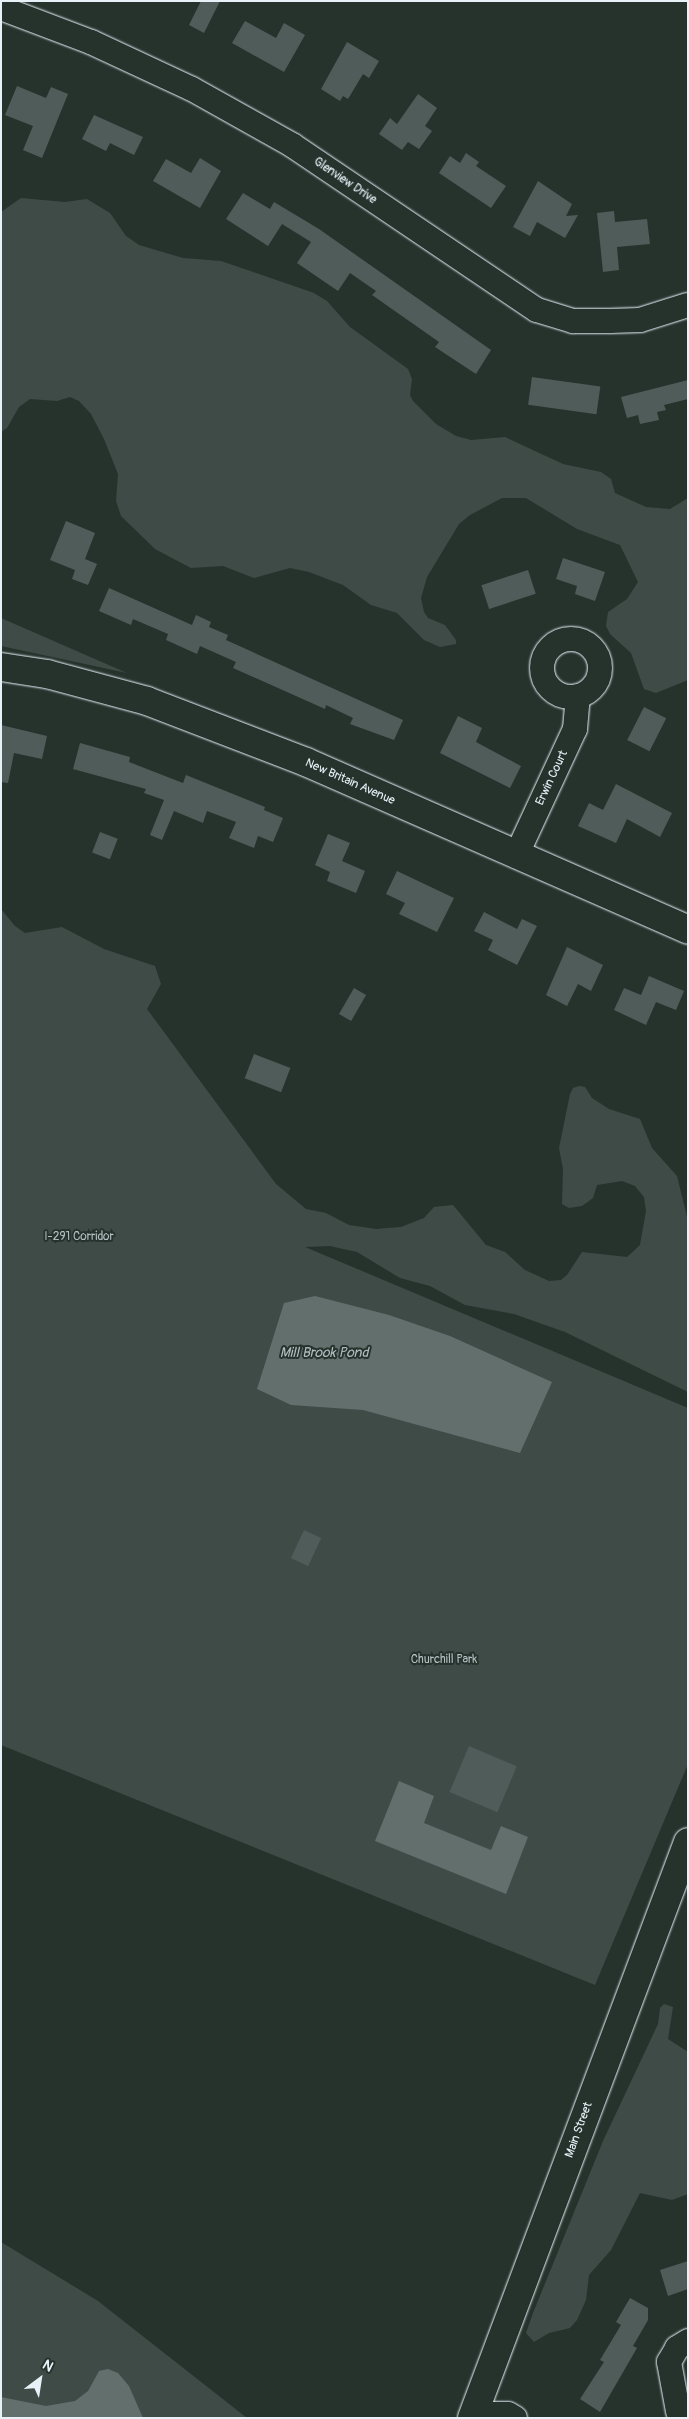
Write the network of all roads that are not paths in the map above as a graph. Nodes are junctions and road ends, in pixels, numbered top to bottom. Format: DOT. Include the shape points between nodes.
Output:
graph roads {
  1 [pos="1,8"];
  2 [pos="688,304"];
  3 [pos="1,667"];
  4 [pos="578,696"];
  5 [pos="516,856"];
  6 [pos="688,930"];
  7 [pos="688,1842"];
  8 [pos="688,2341"];
  9 [pos="674,2412"];
  10 [pos="474,2417"];
  11 [pos="515,2418"];
  1 -- 2 [label="street, Glenview Drive" via="91,42 192,89 292,145 537,310 573,321 640,320"];
  3 -- 5 [label="main road, New Britain Avenue" via="47,674 147,700 306,762"];
  4 -- 5 [label="street, Erwin Court" via="575,729"];
  5 -- 6 [label="main road, New Britain Avenue"];
  7 -- 10 [label="main road, Main Street"];
  8 -- 9 [label="street" via="677,2348 669,2362"];
  10 -- 11 [label="street" via="508,2414"];
}
